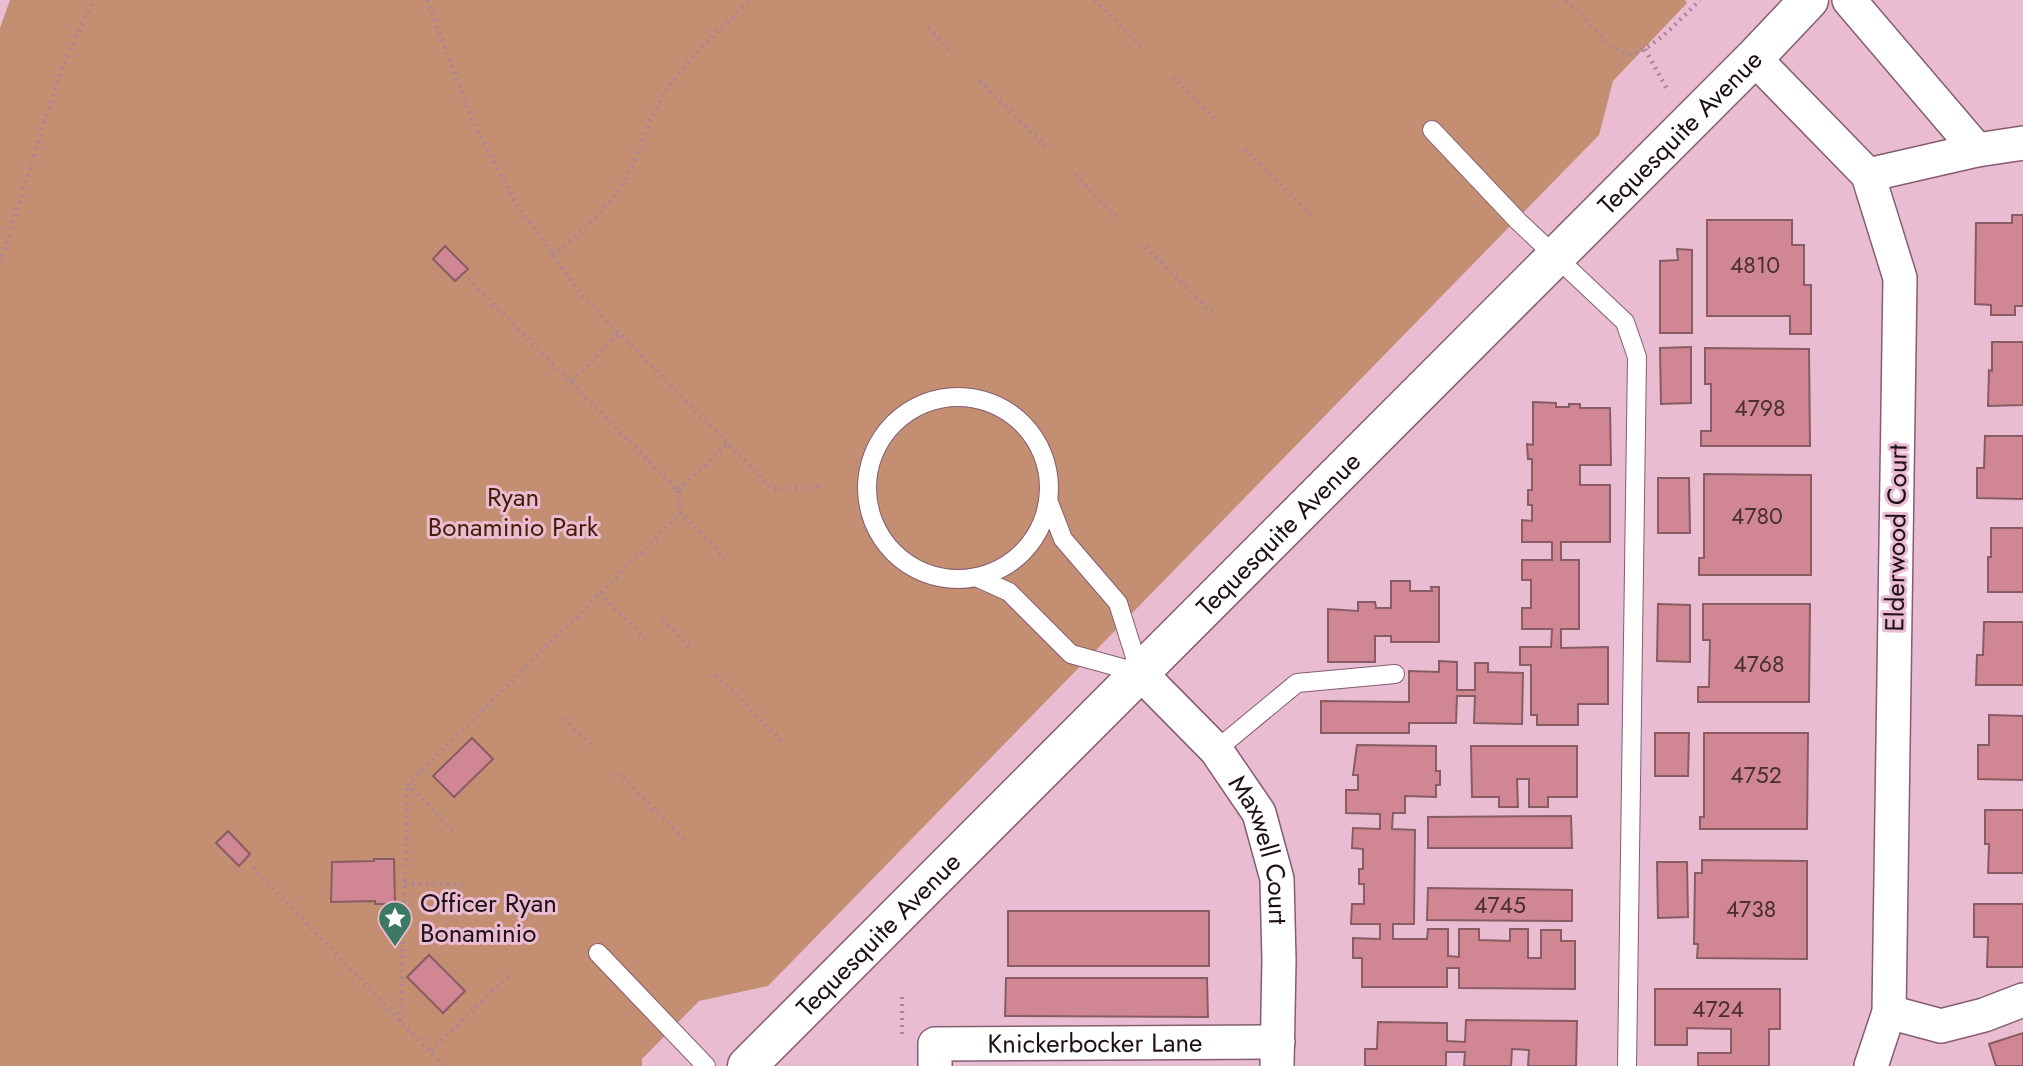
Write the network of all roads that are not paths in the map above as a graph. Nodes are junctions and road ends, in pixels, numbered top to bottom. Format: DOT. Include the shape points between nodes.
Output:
graph roads {
  1 [pos="1809,0"];
  2 [pos="1849,0"];
  3 [pos="1754,58"];
  4 [pos="1432,130"];
  5 [pos="2023,142"];
  6 [pos="1977,150"];
  7 [pos="1868,175"];
  8 [pos="1556,256"];
  9 [pos="1048,500"];
  10 [pos="976,577"];
  11 [pos="1140,673"];
  12 [pos="1395,674"];
  13 [pos="1216,750"];
  14 [pos="598,953"];
  15 [pos="2023,1000"];
  16 [pos="1889,1012"];
  17 [pos="1277,1054"];
  18 [pos="706,1066"];
  19 [pos="747,1066"];
  20 [pos="935,1066"];
  21 [pos="1627,1066"];
  22 [pos="1871,1066"];
  1 -- 3 [label="street, Tequesquite Avenue"];
  2 -- 6 [label="street"];
  3 -- 7 [label="street, Elderwood Court"];
  3 -- 8 [label="street, Tequesquite Avenue"];
  4 -- 8 [label="lane"];
  5 -- 6 [label="street"];
  6 -- 7 [label="street"];
  7 -- 16 [label="street, Elderwood Court" via="1900,278"];
  8 -- 11 [label="street, Tequesquite Avenue"];
  8 -- 21 [label="lane" via="1625,322 1637,357"];
  9 -- 10 [label="lane" via="1041,527 1025,550 1003,567"];
  9 -- 10 [label="lane" via="1048,470 1038,444 1021,422 998,407 971,398 942,398 915,408 892,425 868,471 871,515 884,542 905,563 933,576"];
  9 -- 11 [label="lane" via="1063,539 1118,603"];
  10 -- 11 [label="lane" via="1009,592 1071,654"];
  11 -- 13 [label="street, Maxwell Court"];
  11 -- 19 [label="street, Tequesquite Avenue"];
  12 -- 13 [label="lane" via="1297,683"];
  13 -- 17 [label="street, Maxwell Court" via="1259,813 1277,879"];
  14 -- 18 [label="lane"];
  15 -- 16 [label="street" via="1941,1026"];
  16 -- 22 [label="street, Elderwood Court"];
  17 -- 20 [label="street, Knickerbocker Lane" via="935,1044"];
}
